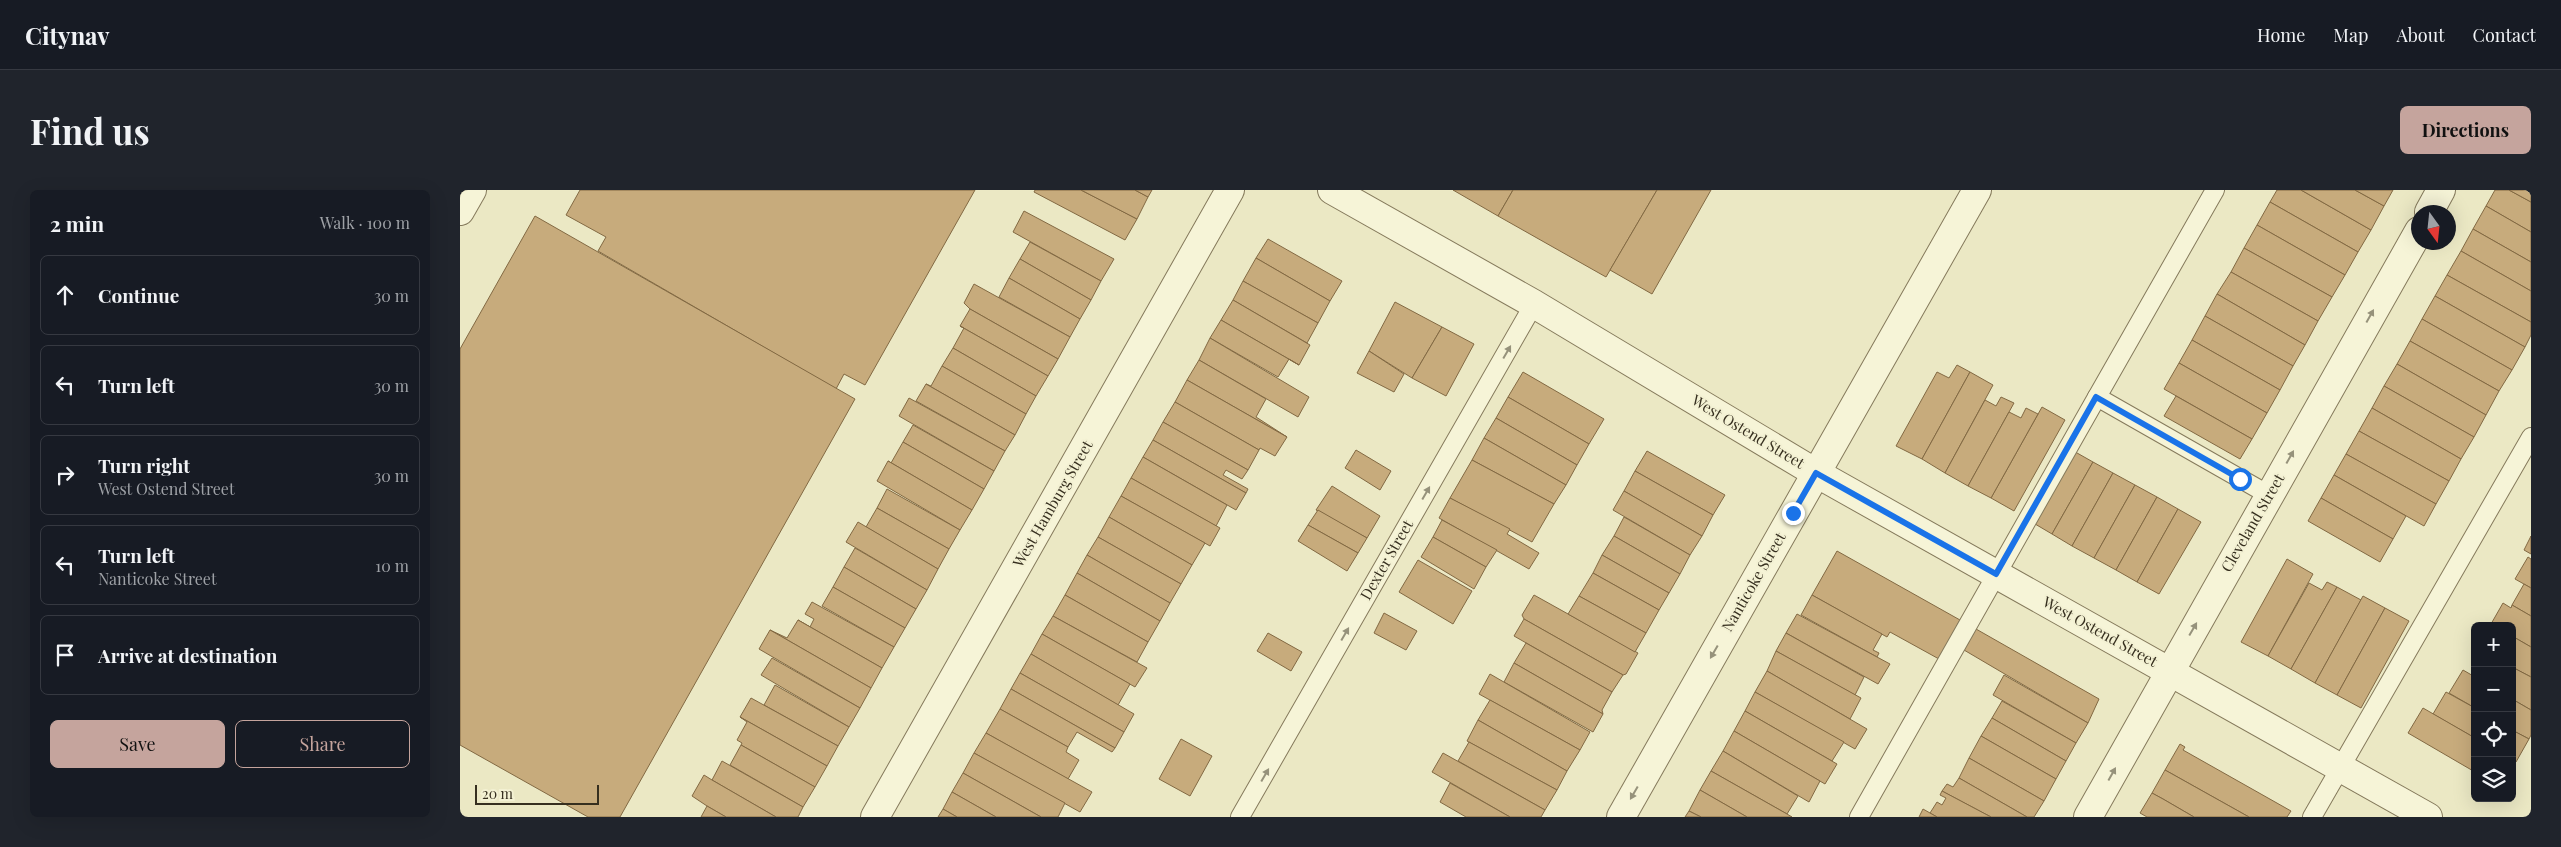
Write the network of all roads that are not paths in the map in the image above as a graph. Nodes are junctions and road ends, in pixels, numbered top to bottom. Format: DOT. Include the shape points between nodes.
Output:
graph roads {
  1 [pos="472,190"];
  2 [pos="1230,190"];
  3 [pos="1332,190"];
  4 [pos="1976,190"];
  5 [pos="2215,190"];
  6 [pos="2441,190"];
  7 [pos="2433,205"];
  8 [pos="460,211"];
  9 [pos="2411,242"];
  10 [pos="1534,304"];
  11 [pos="2096,397"];
  12 [pos="2531,437"];
  13 [pos="1816,473"];
  14 [pos="2269,495"];
  15 [pos="1996,574"];
  16 [pos="2169,671"];
  17 [pos="2340,768"];
  18 [pos="875,817"];
  19 [pos="1240,817"];
  20 [pos="1621,817"];
  21 [pos="1859,817"];
  22 [pos="2088,817"];
  23 [pos="2312,817"];
  24 [pos="2428,817"];
  1 -- 8 [label="street"];
  2 -- 18 [label="street, West Hamburg Street"];
  3 -- 10 [label="street, West Ostend Street"];
  4 -- 13 [label="street, Nanticoke Street"];
  5 -- 11 [label="lane"];
  6 -- 7 [label="street"];
  14 -- 9 [label="street, Cleveland Street, one-way"];
  10 -- 13 [label="street, West Ostend Street"];
  19 -- 10 [label="lane, Dexter Street, one-way"];
  11 -- 14 [label="lane"];
  11 -- 15 [label="lane"];
  12 -- 17 [label="lane"];
  13 -- 15 [label="street, West Ostend Street"];
  13 -- 20 [label="street, Nanticoke Street, one-way"];
  16 -- 14 [label="street, Cleveland Street, one-way"];
  15 -- 16 [label="street, West Ostend Street"];
  15 -- 21 [label="lane"];
  16 -- 17 [label="street, West Ostend Street"];
  22 -- 16 [label="street, Cleveland Street, one-way"];
  17 -- 23 [label="lane"];
  17 -- 24 [label="street, West Ostend Street"];
}
